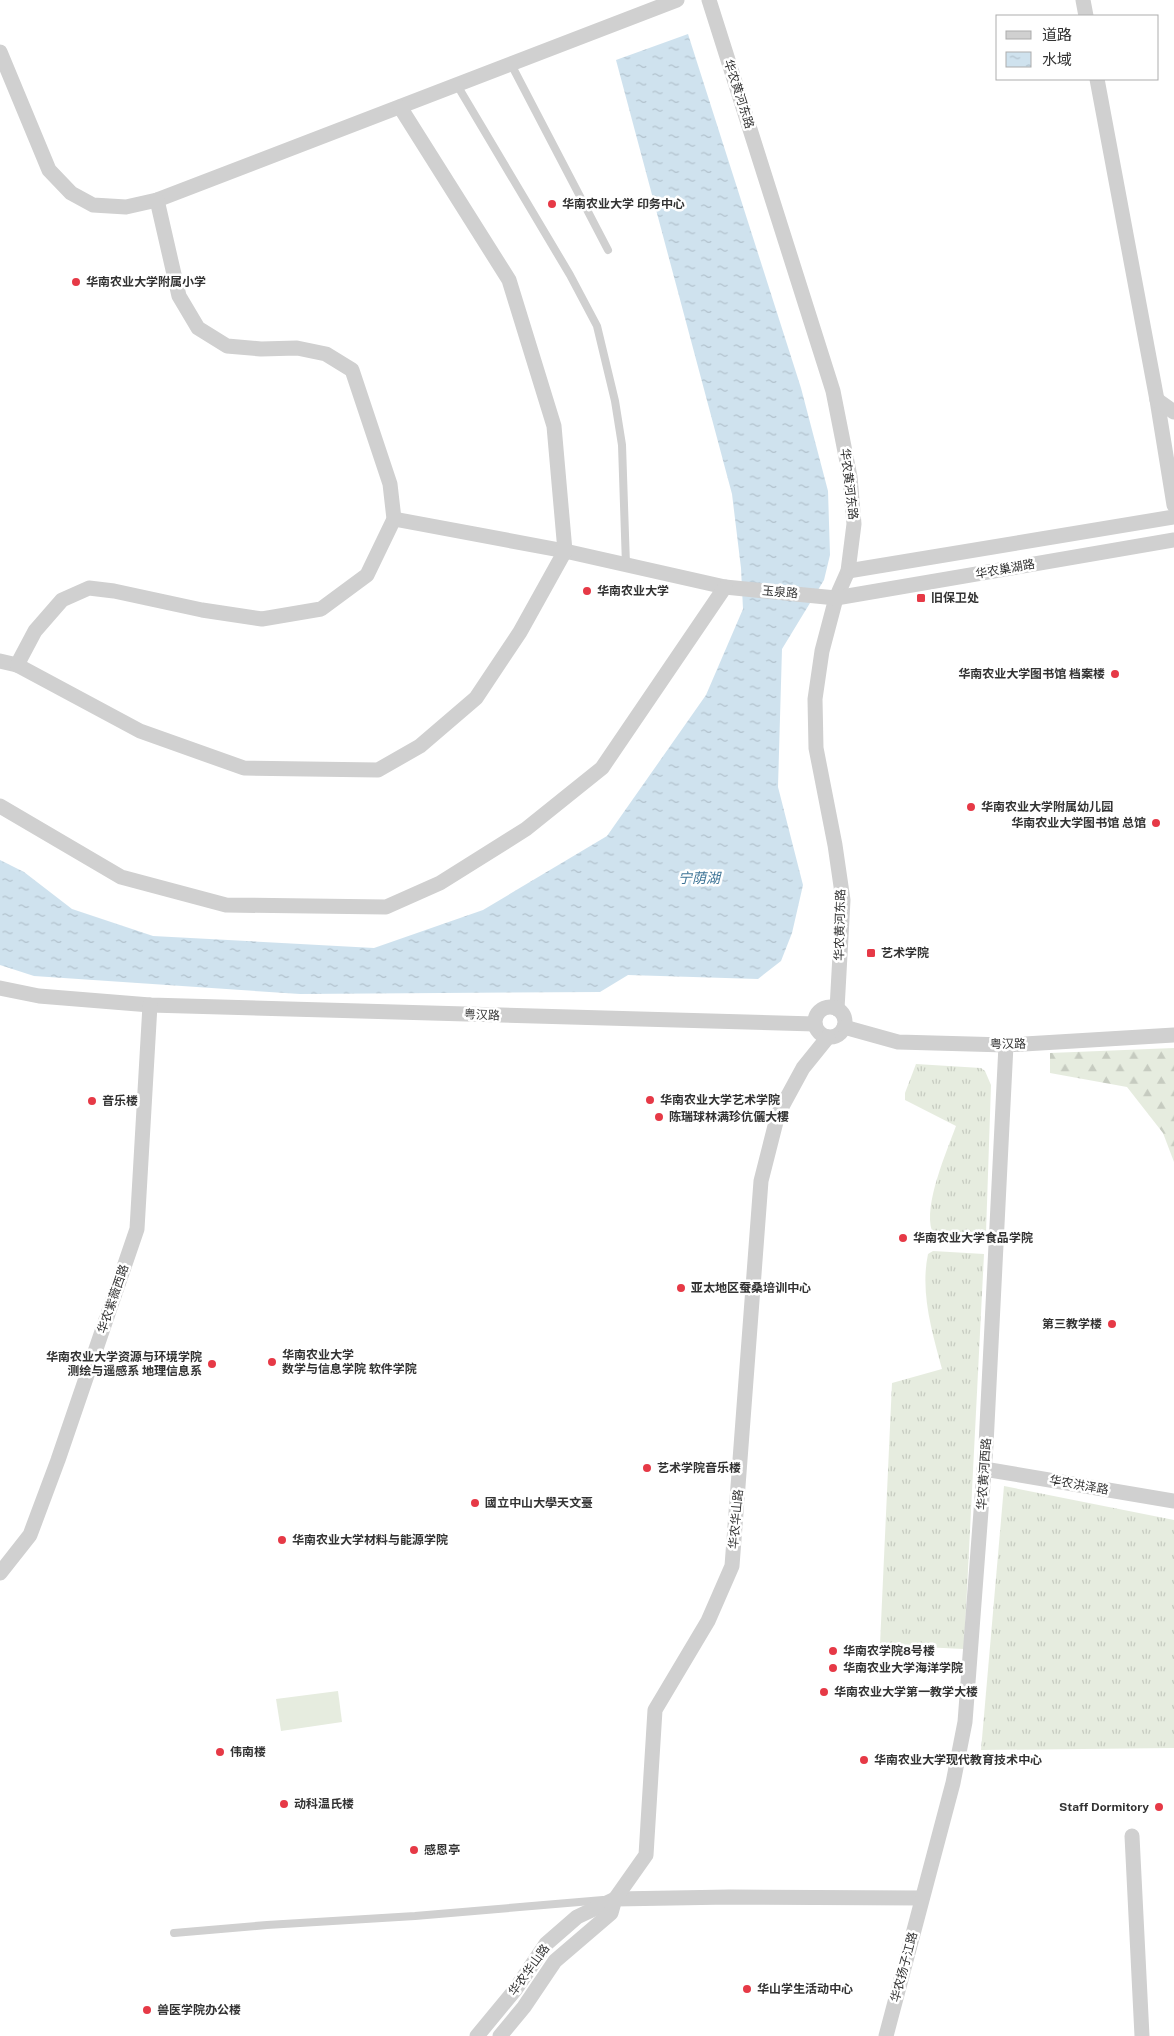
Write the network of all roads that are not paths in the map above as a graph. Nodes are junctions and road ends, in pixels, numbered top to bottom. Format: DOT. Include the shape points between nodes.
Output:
graph roads {
  1 [pos="677,0"];
  2 [pos="709,0"];
  3 [pos="1083,0"];
  4 [pos="1086,15"];
  5 [pos="0,52"];
  6 [pos="511,64"];
  7 [pos="1097,80"];
  8 [pos="456,85"];
  9 [pos="400,107"];
  10 [pos="156,200"];
  11 [pos="608,250"];
  12 [pos="1158,400"];
  13 [pos="1174,412"];
  14 [pos="1174,505"];
  15 [pos="1174,517"];
  16 [pos="394,519"];
  17 [pos="1174,540"];
  18 [pos="565,551"];
  19 [pos="626,565"];
  20 [pos="848,571"];
  21 [pos="724,587"];
  22 [pos="836,598"];
  23 [pos="0,660"];
  24 [pos="17,665"];
  25 [pos="0,806"];
  26 [pos="0,988"];
  27 [pos="150,1005"];
  28 [pos="837,1009"];
  29 [pos="815,1024"];
  30 [pos="844,1027"];
  31 [pos="1174,1035"];
  32 [pos="828,1037"];
  33 [pos="1006,1045"];
  34 [pos="984,1469"];
  35 [pos="1174,1501"];
  36 [pos="0,1572"];
  37 [pos="1132,1836"];
  38 [pos="922,1898"];
  39 [pos="615,1899"];
  40 [pos="174,1933"];
  41 [pos="477,2036"];
  42 [pos="500,2036"];
  43 [pos="886,2036"];
  44 [pos="1142,2036"];
  1 -- 6 [label="street"];
  2 -- 20 [label="street, 华农黄河东路" via="833,391 850,477 854,524"];
  3 -- 4 [label="street"];
  5 -- 10 [label="street" via="49,170 71,193 93,205 126,207"];
  6 -- 8 [label="street"];
  6 -- 11 [label="lane"];
  7 -- 12 [label="street"];
  8 -- 9 [label="street"];
  8 -- 19 [label="lane" via="597,326 622,445"];
  9 -- 10 [label="street"];
  9 -- 18 [label="street" via="509,280 554,426"];
  10 -- 16 [label="street" via="179,296 198,328 227,346 297,348 326,354 352,370 390,484"];
  12 -- 13 [label="street"];
  12 -- 14 [label="street"];
  15 -- 20 [label="street, 华农巢湖路"];
  16 -- 18 [label="street, 玉泉路"];
  16 -- 24 [label="street" via="367,575 321,609 262,619 88,588 62,600 35,631"];
  17 -- 22 [label="street, 华农巢湖路"];
  18 -- 19 [label="street, 玉泉路"];
  18 -- 24 [label="street" via="520,632 476,698 420,746 378,770 244,768 140,731"];
  19 -- 21 [label="street, 玉泉路"];
  20 -- 22 [label="street, 华农黄河东路"];
  21 -- 22 [label="street, 玉泉路"];
  21 -- 25 [label="street" via="602,768 526,829 440,883 386,907 216,902 121,877"];
  22 -- 28 [label="street, 华农黄河东路" via="822,651 815,699 816,748 843,900"];
  23 -- 24 [label="street"];
  26 -- 27 [label="street, 粤汉路" via="39,996"];
  27 -- 29 [label="street, 粤汉路"];
  27 -- 36 [label="street, 华农紫薇西路" via="137,1229 30,1535"];
  28 -- 29 [label="street" via="824,1008 817,1015"];
  28 -- 30 [label="street" via="844,1017"];
  29 -- 32 [label="street" via="819,1032"];
  30 -- 32 [label="street" via="838,1035"];
  30 -- 33 [label="street, 粤汉路" via="898,1042"];
  31 -- 33 [label="street, 粤汉路"];
  32 -- 39 [label="street, 华农华山路" via="803,1068 778,1114 761,1181 732,1566 708,1621 655,1710 646,1855"];
  33 -- 34 [label="street, 华农黄河西路"];
  34 -- 35 [label="street, 华农洪泽路"];
  34 -- 38 [label="street, 华农黄河西路" via="965,1722 953,1783"];
  37 -- 44 [label="street"];
  38 -- 39 [label="street"];
  38 -- 43 [label="street, 华农扬子江路"];
  39 -- 40 [label="lane"];
  39 -- 41 [label="street, 华农华山路" via="578,1917 546,1944 515,1990"];
  39 -- 42 [label="street, 华农华山路" via="611,1913 555,1961"];
}
